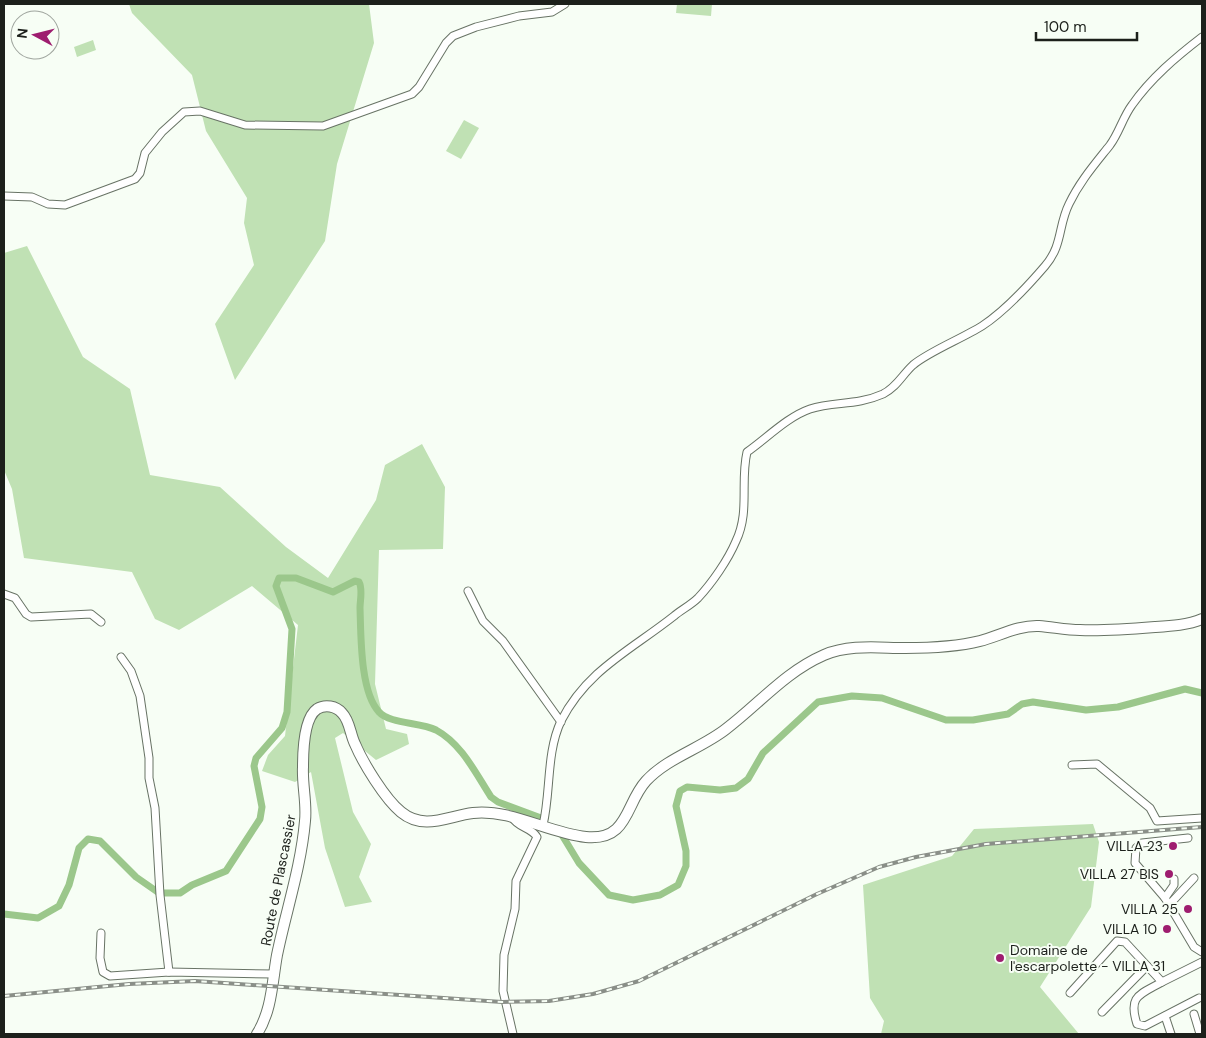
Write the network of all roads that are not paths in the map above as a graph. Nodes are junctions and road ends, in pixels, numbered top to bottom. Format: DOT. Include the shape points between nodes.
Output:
graph roads {
  1 [pos="565,4"];
  2 [pos="1202,37"];
  3 [pos="4,196"];
  4 [pos="468,591"];
  5 [pos="4,594"];
  6 [pos="1202,619"];
  7 [pos="102,622"];
  8 [pos="121,656"];
  9 [pos="561,722"];
  10 [pos="1072,765"];
  11 [pos="512,817"];
  12 [pos="1202,818"];
  13 [pos="542,826"];
  14 [pos="1188,838"];
  15 [pos="1194,878"];
  16 [pos="1174,879"];
  17 [pos="1167,902"];
  18 [pos="101,933"];
  19 [pos="1202,952"];
  20 [pos="1202,963"];
  21 [pos="1147,966"];
  22 [pos="169,972"];
  23 [pos="274,974"];
  24 [pos="1162,982"];
  25 [pos="1070,992"];
  26 [pos="1199,998"];
  27 [pos="1102,1012"];
  28 [pos="1194,1014"];
  29 [pos="1165,1016"];
  30 [pos="257,1034"];
  31 [pos="513,1034"];
  32 [pos="1171,1034"];
  33 [pos="1200,1034"];
  1 -- 3 [label="street" via="552,12 519,16 453,36 412,94 352,117 323,126 245,125 200,111 184,112 145,153 140,173 135,179 64,204 48,204 32,197"];
  2 -- 9 [label="street" via="1158,75 1130,107 1115,137 1088,171 1070,202 1059,245 1046,265 1012,300 984,324 913,365 894,387 884,393 865,401 809,410 747,452 743,524 736,543 716,573 697,598 596,673 579,692"];
  4 -- 9 [label="street" via="483,620 503,641"];
  5 -- 7 [label="street" via="15,598 31,617 92,614"];
  6 -- 13 [label="street, Route de Plascassier" via="1105,630 1036,626 940,647 869,647 832,651 803,664 727,728 656,772 644,783 624,821 613,833 588,837"];
  8 -- 22 [label="street" via="131,671 140,696 149,778 156,808 160,895"];
  9 -- 13 [label="street" via="550,767"];
  10 -- 12 [label="street" via="1097,764 1150,808 1157,821"];
  11 -- 13 [label="street, Route de Plascassier"];
  11 -- 23 [label="street, Route de Plascassier" via="473,813 428,822 416,821 401,812 388,798 355,745 344,715 336,707 317,709 305,735 302,781 305,823"];
  11 -- 31 [label="street" via="537,837 516,881 515,909 504,955 503,991"];
  14 -- 17 [label="street" via="1142,843 1136,848 1134,863"];
  15 -- 17 [label="street"];
  16 -- 17 [label="street"];
  17 -- 19 [label="street" via="1194,947"];
  18 -- 22 [label="street" via="103,972 110,976"];
  20 -- 24 [label="street"];
  21 -- 24 [label="street"];
  21 -- 25 [label="street" via="1125,942 1117,941"];
  21 -- 27 [label="street"];
  22 -- 23 [label="street"];
  23 -- 30 [label="street, Route de Plascassier" via="267,1014"];
  24 -- 29 [label="street" via="1138,995 1132,1002 1132,1010 1136,1024 1145,1026"];
  26 -- 29 [label="street"];
  28 -- 33 [label="street"];
  29 -- 32 [label="street"];
}
